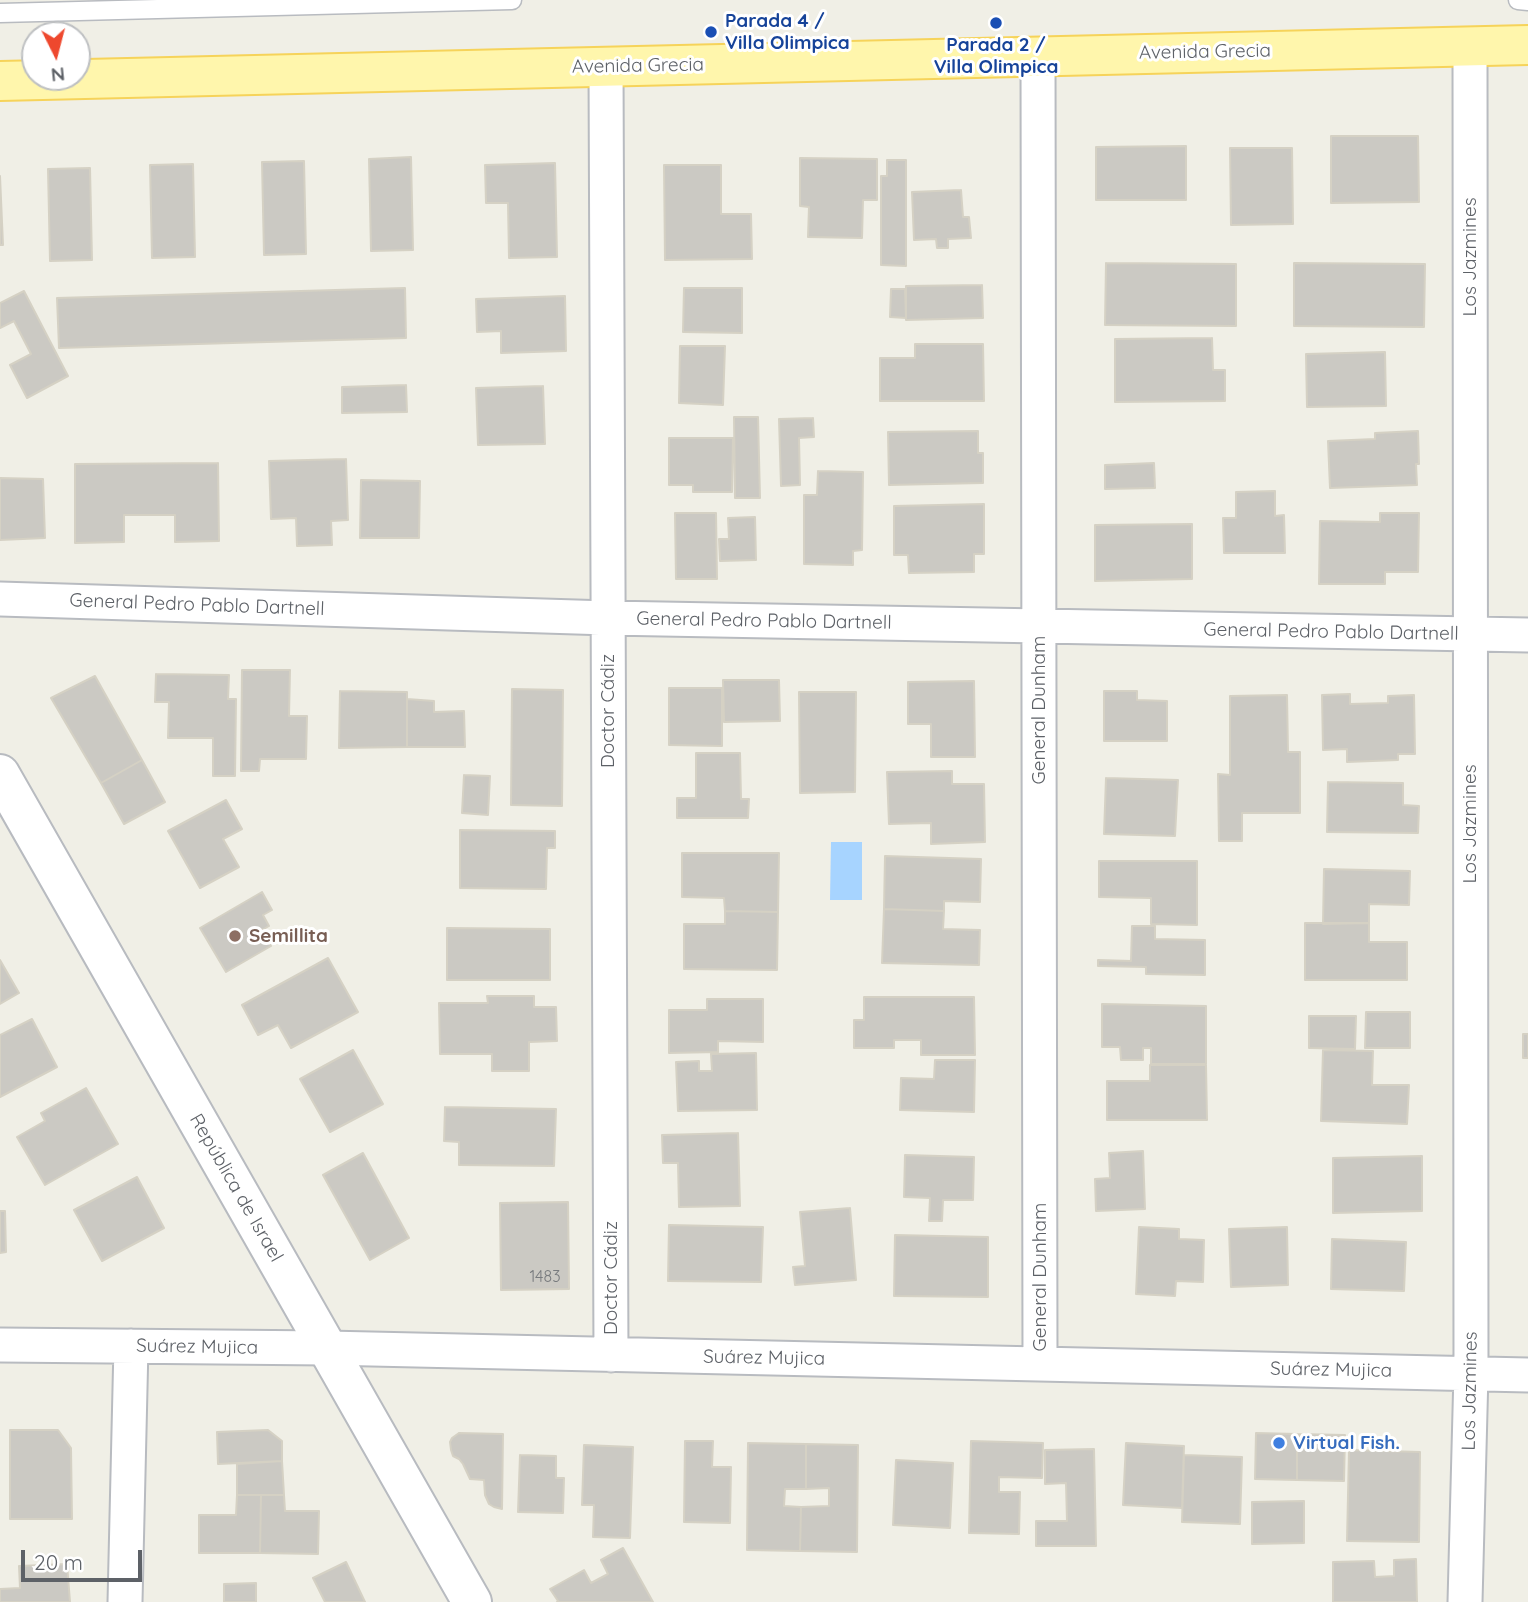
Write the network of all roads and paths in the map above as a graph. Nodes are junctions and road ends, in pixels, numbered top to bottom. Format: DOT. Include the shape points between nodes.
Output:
graph roads {
  1 [pos="512,0"];
  2 [pos="1518,0"];
  3 [pos="1528,1"];
  4 [pos="0,13"];
  5 [pos="1528,45"];
  6 [pos="1470,46"];
  7 [pos="1038,56"];
  8 [pos="606,67"];
  9 [pos="0,81"];
  10 [pos="0,598"];
  11 [pos="608,618"];
  12 [pos="1039,626"];
  13 [pos="1470,634"];
  14 [pos="1528,635"];
  15 [pos="0,774"];
  16 [pos="0,1345"];
  17 [pos="131,1346"];
  18 [pos="327,1348"];
  19 [pos="611,1355"];
  20 [pos="1040,1364"];
  21 [pos="1471,1373"];
  22 [pos="1528,1374"];
  23 [pos="125,1602"];
  24 [pos="472,1602"];
  25 [pos="1465,1602"];
  1 -- 4 [label="lane"];
  2 -- 3 [label="lane"];
  5 -- 6 [label="main road, Avenida Grecia"];
  6 -- 7 [label="main road, Avenida Grecia"];
  6 -- 13 [label="street, Los Jazmines"];
  7 -- 8 [label="main road, Avenida Grecia"];
  7 -- 12 [label="street, General Dunham"];
  8 -- 9 [label="main road, Avenida Grecia"];
  8 -- 11 [label="street, Doctor Cádiz"];
  10 -- 11 [label="street, General Pedro Pablo Dartnell"];
  11 -- 12 [label="street, General Pedro Pablo Dartnell"];
  11 -- 19 [label="street, Doctor Cádiz"];
  12 -- 13 [label="street, General Pedro Pablo Dartnell"];
  12 -- 20 [label="street, General Dunham"];
  13 -- 14 [label="street, General Pedro Pablo Dartnell"];
  13 -- 21 [label="street, Los Jazmines"];
  15 -- 18 [label="street, República de Israel"];
  16 -- 17 [label="street, Suárez Mujica"];
  17 -- 18 [label="street, Suárez Mujica"];
  17 -- 23 [label="street"];
  18 -- 19 [label="street, Suárez Mujica"];
  18 -- 24 [label="street, República de Israel"];
  19 -- 20 [label="street, Suárez Mujica"];
  20 -- 21 [label="street, Suárez Mujica"];
  21 -- 22 [label="street, Suárez Mujica"];
  21 -- 25 [label="street, Los Jazmines"];
}
